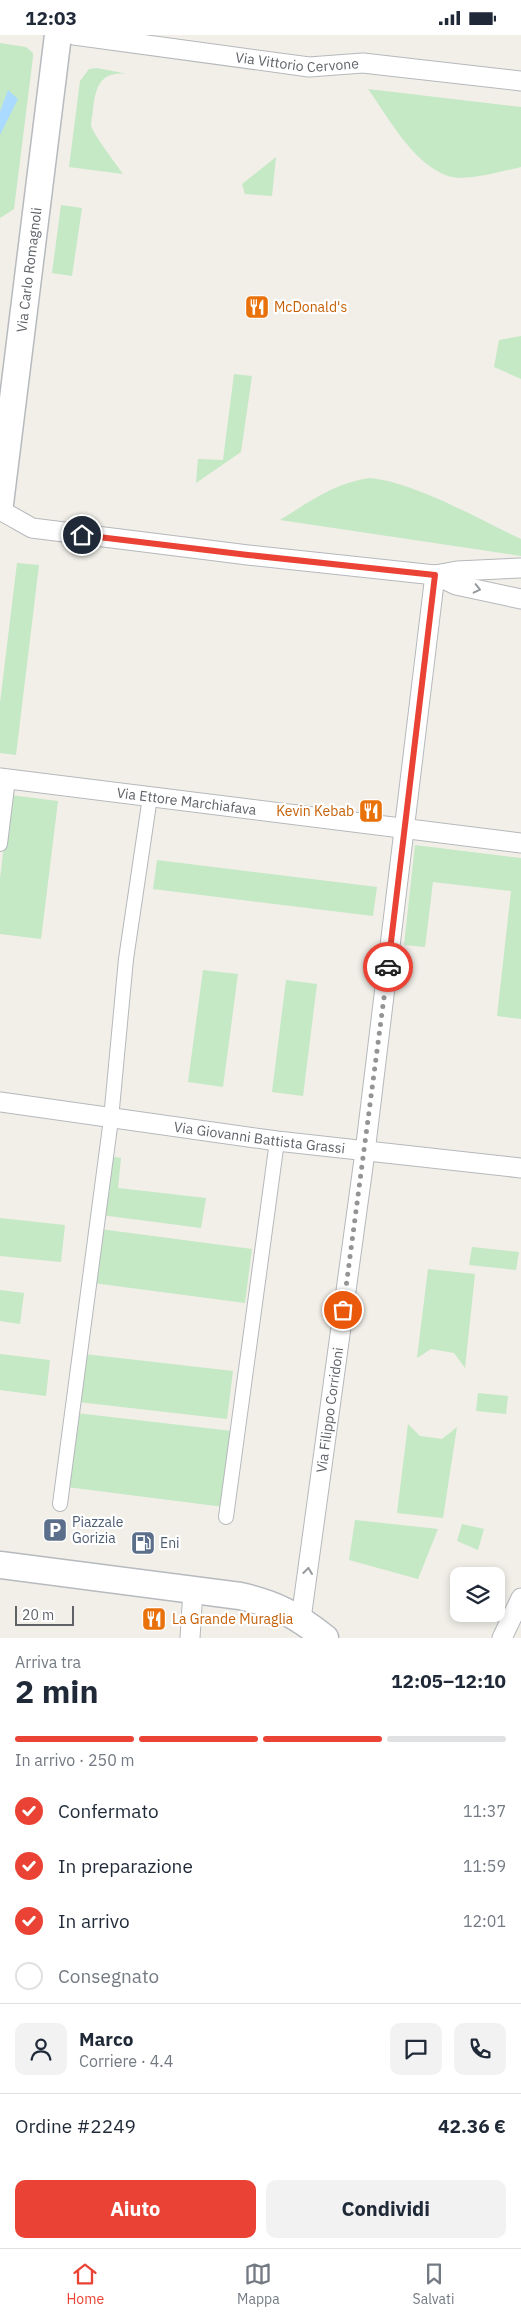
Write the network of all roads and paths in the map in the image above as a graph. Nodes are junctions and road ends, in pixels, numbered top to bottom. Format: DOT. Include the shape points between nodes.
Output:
graph roads {
  1 [pos="58,35"];
  2 [pos="74,35"];
  3 [pos="521,81"];
  4 [pos="0,504"];
  5 [pos="0,510"];
  6 [pos="521,568"];
  7 [pos="435,575"];
  8 [pos="521,599"];
  9 [pos="4,778"];
  10 [pos="150,797"];
  11 [pos="405,829"];
  12 [pos="521,843"];
  13 [pos="0,844"];
  14 [pos="0,1102"];
  15 [pos="111,1119"];
  16 [pos="277,1141"];
  17 [pos="365,1153"];
  18 [pos="521,1168"];
  19 [pos="60,1504"];
  20 [pos="226,1517"];
  21 [pos="0,1565"];
  22 [pos="193,1590"];
  23 [pos="521,1598"];
  24 [pos="301,1619"];
  25 [pos="190,1638"];
  26 [pos="325,1638"];
  27 [pos="502,1638"];
  1 -- 4 [label="main road, Via Carlo Romagnoli"];
  2 -- 3 [label="street, Via Vittorio Cervone" via="308,67 363,63"];
  5 -- 7 [label="street" via="32,529"];
  6 -- 7 [label="street"];
  7 -- 8 [label="street, one-way" via="456,585"];
  7 -- 11 [label="street, Via Filippo Corridoni"];
  9 -- 10 [label="street, Via Ettore Marchiafava"];
  9 -- 13 [label="street"];
  10 -- 11 [label="street, Via Ettore Marchiafava"];
  10 -- 15 [label="street" via="126,959"];
  11 -- 12 [label="street, Via Ettore Marchiafava"];
  11 -- 17 [label="street, Via Filippo Corridoni"];
  14 -- 15 [label="street, Via Giovanni Battista Grassi"];
  15 -- 16 [label="street, Via Giovanni Battista Grassi"];
  15 -- 19 [label="street"];
  16 -- 17 [label="street, Via Giovanni Battista Grassi"];
  16 -- 20 [label="street"];
  17 -- 18 [label="street, Via Giovanni Battista Grassi"];
  24 -- 17 [label="street, Via Filippo Corridoni, one-way"];
  21 -- 22 [label="main road"];
  22 -- 24 [label="main road" via="261,1600"];
  22 -- 25 [label="street"];
  23 -- 27 [label="street"];
  24 -- 26 [label="main road"];
}
